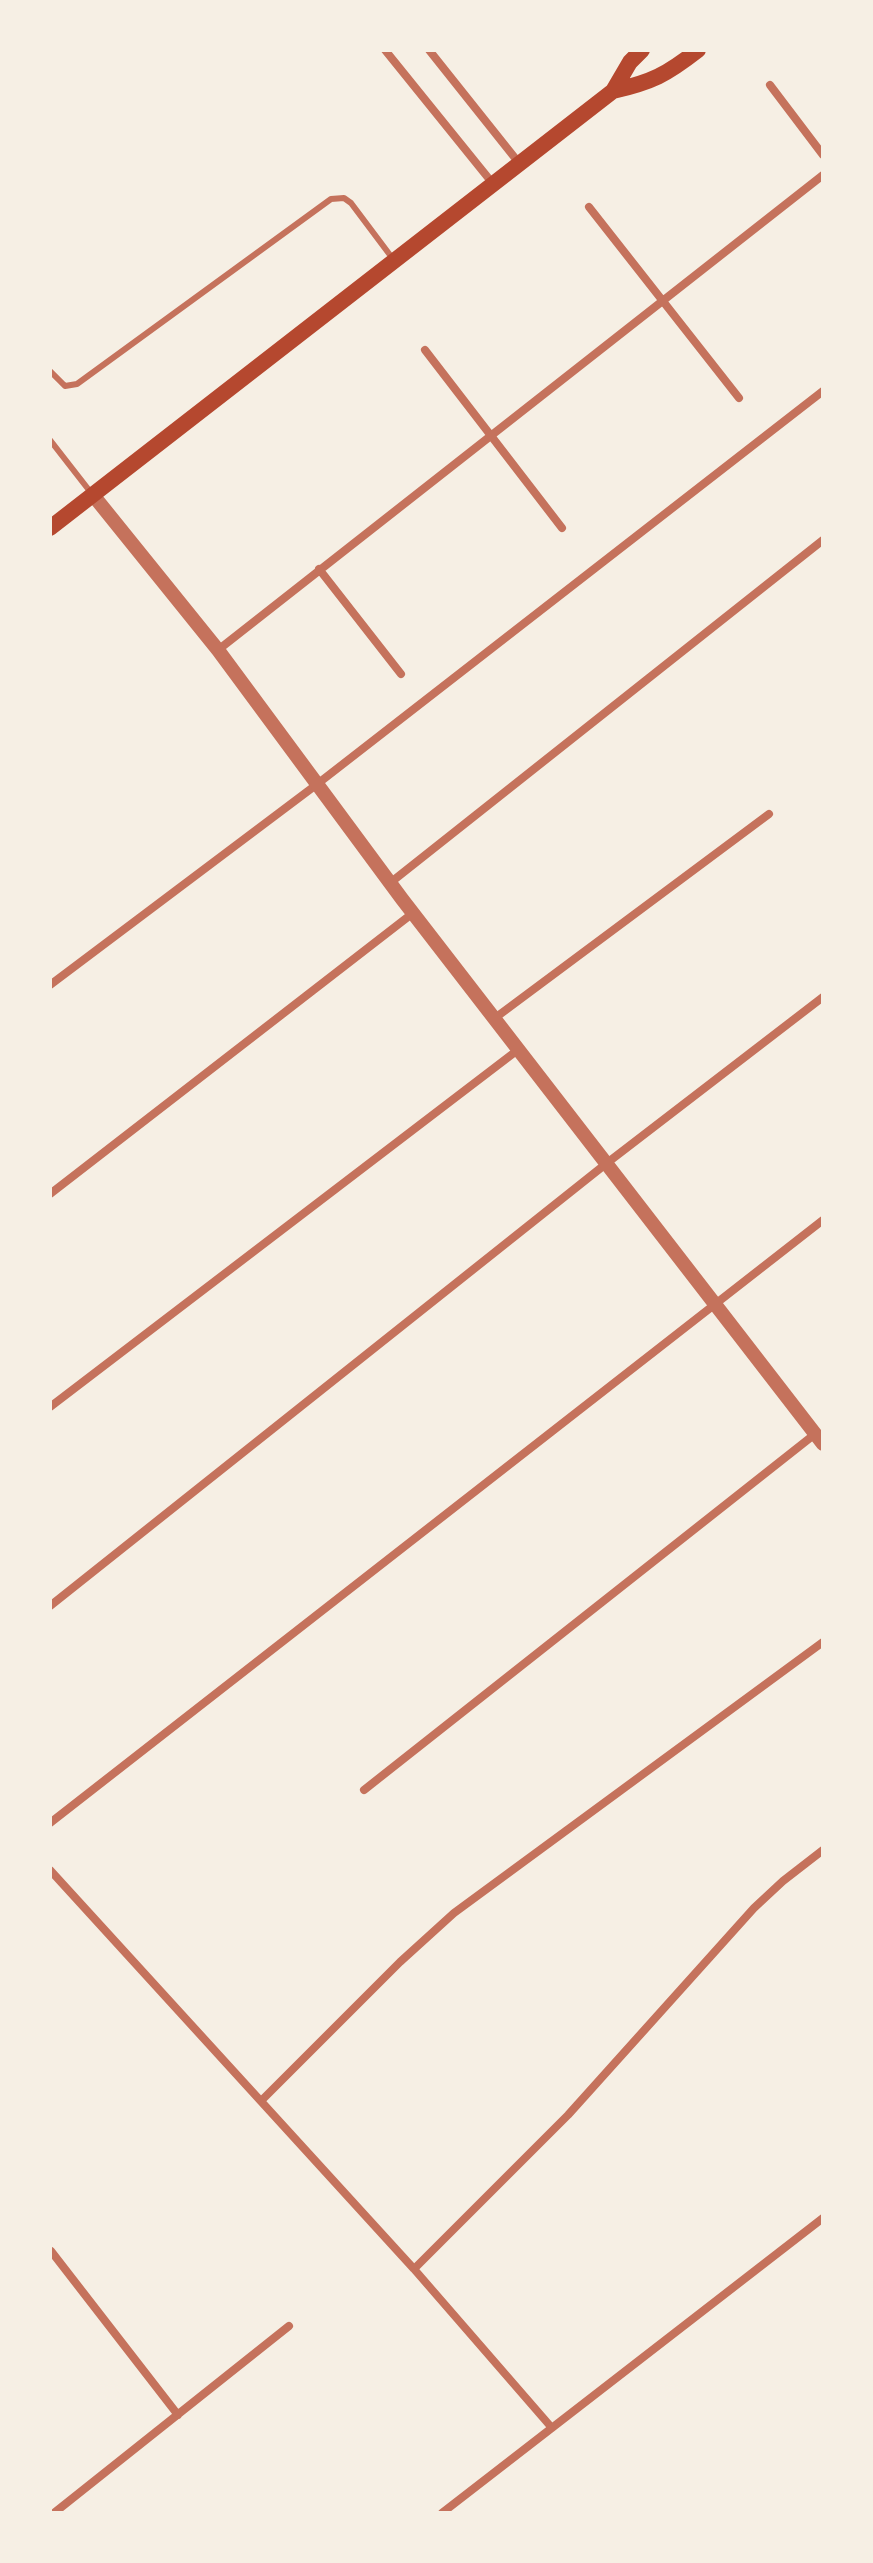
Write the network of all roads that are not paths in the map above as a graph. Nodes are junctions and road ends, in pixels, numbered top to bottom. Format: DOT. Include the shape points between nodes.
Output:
graph roads {
  1 [pos="385,50"];
  2 [pos="429,50"];
  3 [pos="642,50"];
  4 [pos="698,50"];
  5 [pos="770,85"];
  6 [pos="613,91"];
  7 [pos="823,155"];
  8 [pos="520,164"];
  9 [pos="823,175"];
  10 [pos="494,185"];
  11 [pos="589,207"];
  12 [pos="395,261"];
  13 [pos="663,301"];
  14 [pos="425,350"];
  15 [pos="50,371"];
  16 [pos="823,391"];
  17 [pos="739,398"];
  18 [pos="490,435"];
  19 [pos="50,440"];
  20 [pos="93,495"];
  21 [pos="50,528"];
  22 [pos="562,528"];
  23 [pos="823,540"];
  24 [pos="319,569"];
  25 [pos="218,650"];
  26 [pos="401,674"];
  27 [pos="316,785"];
  28 [pos="769,814"];
  29 [pos="390,883"];
  30 [pos="413,913"];
  31 [pos="50,985"];
  32 [pos="823,997"];
  33 [pos="495,1018"];
  34 [pos="519,1049"];
  35 [pos="607,1163"];
  36 [pos="50,1194"];
  37 [pos="823,1220"];
  38 [pos="715,1305"];
  39 [pos="50,1407"];
  40 [pos="819,1439"];
  41 [pos="50,1606"];
  42 [pos="823,1642"];
  43 [pos="364,1790"];
  44 [pos="50,1823"];
  45 [pos="823,1850"];
  46 [pos="50,1870"];
  47 [pos="261,2101"];
  48 [pos="823,2218"];
  49 [pos="51,2251"];
  50 [pos="414,2269"];
  51 [pos="289,2326"];
  52 [pos="178,2415"];
  53 [pos="552,2428"];
  54 [pos="443,2512"];
  55 [pos="54,2513"];
  1 -- 10 [label="street"];
  2 -- 8 [label="street"];
  3 -- 6 [label="main road"];
  4 -- 6 [label="main road" via="649,83"];
  5 -- 7 [label="street"];
  6 -- 8 [label="main road"];
  8 -- 10 [label="main road"];
  9 -- 13 [label="street"];
  10 -- 12 [label="main road"];
  11 -- 13 [label="street"];
  12 -- 15 [label="lane" via="351,203 337,197 77,384 65,386"];
  12 -- 20 [label="main road"];
  13 -- 17 [label="street"];
  13 -- 18 [label="street"];
  14 -- 18 [label="street"];
  16 -- 27 [label="street"];
  18 -- 22 [label="street"];
  18 -- 24 [label="street"];
  19 -- 20 [label="lane"];
  20 -- 21 [label="main road"];
  20 -- 25 [label="street"];
  23 -- 29 [label="street"];
  24 -- 25 [label="street"];
  24 -- 26 [label="street"];
  25 -- 27 [label="street"];
  27 -- 29 [label="street"];
  27 -- 31 [label="street"];
  28 -- 33 [label="street"];
  29 -- 30 [label="street"];
  30 -- 33 [label="street"];
  30 -- 36 [label="street"];
  32 -- 35 [label="street"];
  33 -- 34 [label="street"];
  34 -- 35 [label="street"];
  34 -- 39 [label="street"];
  35 -- 38 [label="street"];
  35 -- 41 [label="street"];
  37 -- 38 [label="street"];
  38 -- 40 [label="street"];
  38 -- 44 [label="street"];
  40 -- 43 [label="street"];
  42 -- 47 [label="street" via="454,1913"];
  45 -- 50 [label="street" via="754,1908 568,2115"];
  46 -- 47 [label="street"];
  47 -- 50 [label="street"];
  48 -- 53 [label="street"];
  49 -- 52 [label="street"];
  50 -- 53 [label="street"];
  51 -- 52 [label="street"];
  52 -- 55 [label="street"];
  53 -- 54 [label="street"];
}
